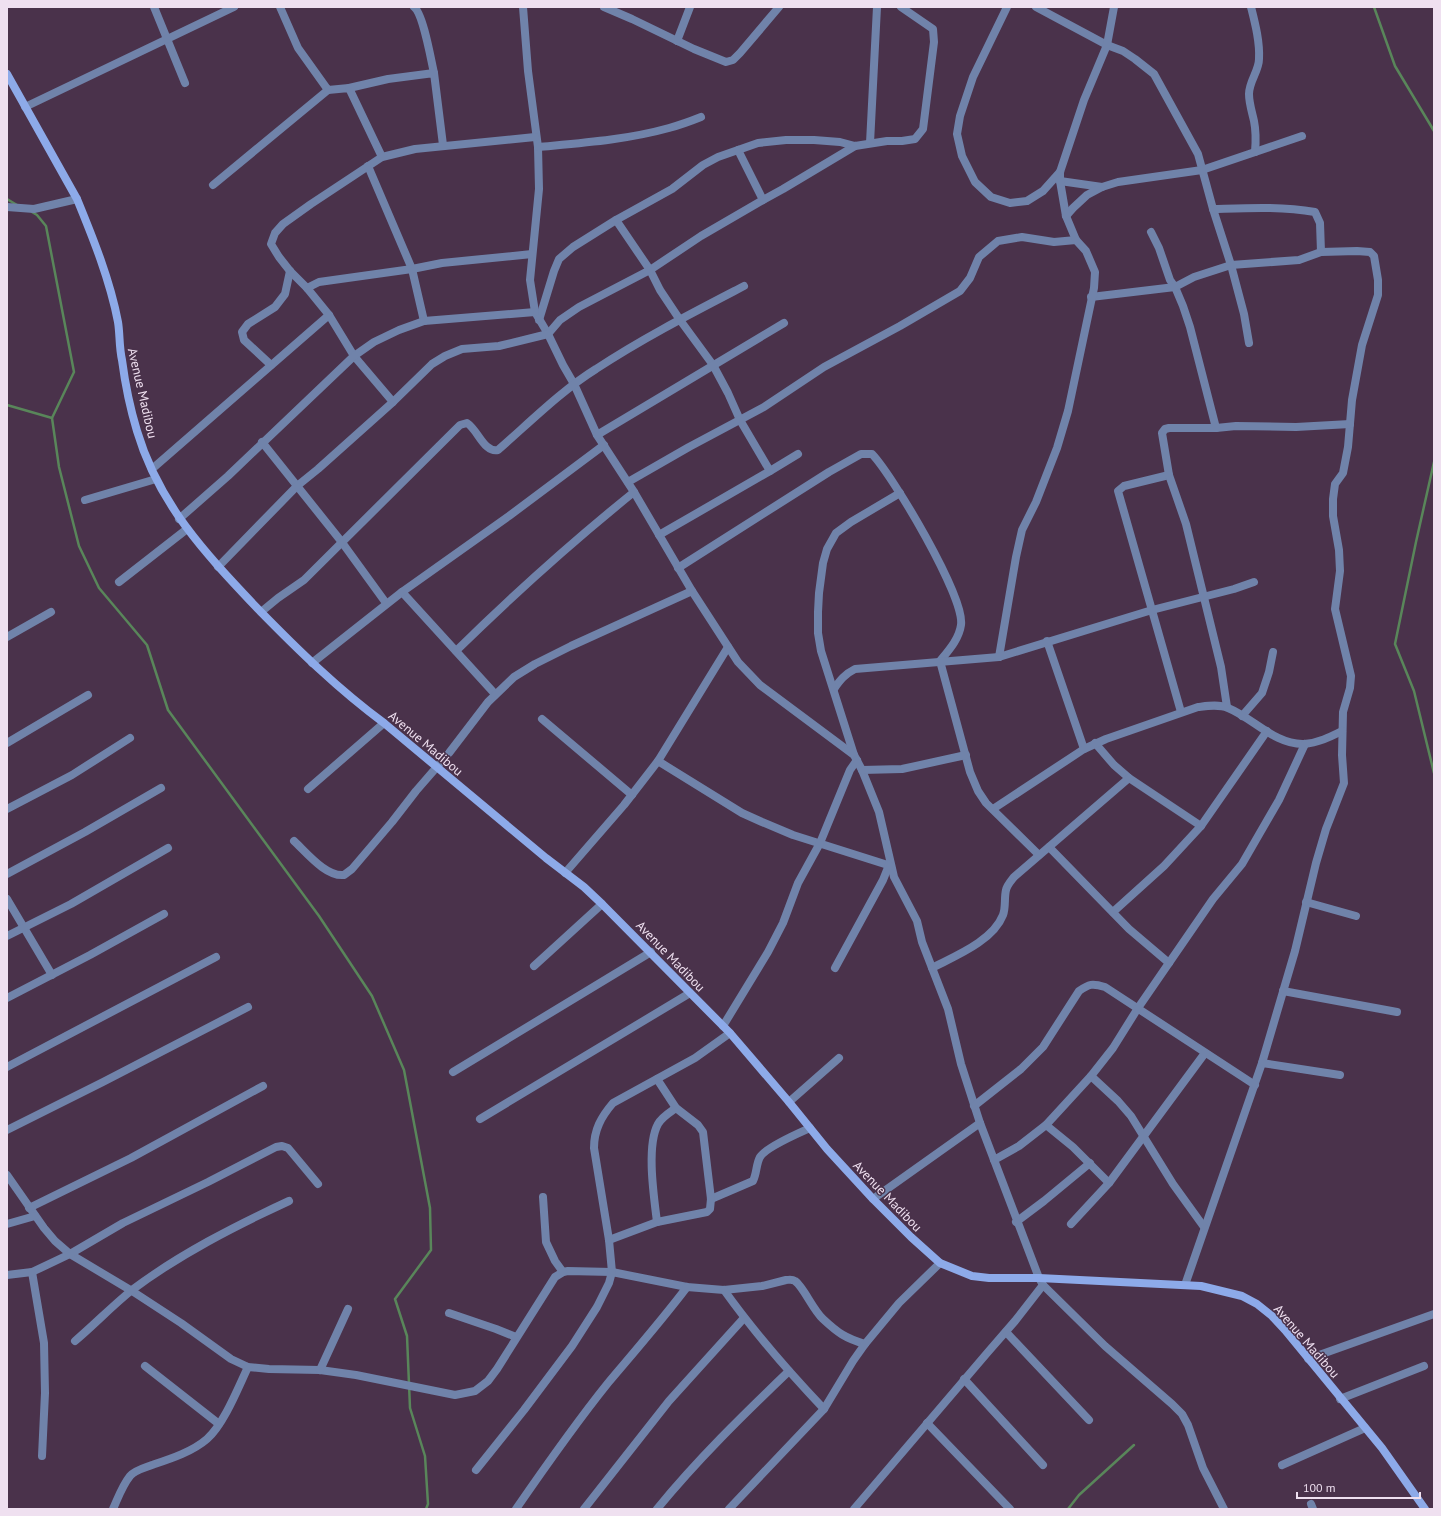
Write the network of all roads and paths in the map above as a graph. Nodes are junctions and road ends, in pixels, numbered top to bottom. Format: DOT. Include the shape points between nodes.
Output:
graph roads {
  1 [pos="154,7"];
  2 [pos="234,7"];
  3 [pos="280,7"];
  4 [pos="414,7"];
  5 [pos="523,7"];
  6 [pos="604,7"];
  7 [pos="690,7"];
  8 [pos="779,7"];
  9 [pos="877,7"];
  10 [pos="901,7"];
  11 [pos="1007,7"];
  12 [pos="1036,7"];
  13 [pos="1114,7"];
  14 [pos="1251,7"];
  15 [pos="166,39"];
  16 [pos="677,41"];
  17 [pos="1107,45"];
  18 [pos="434,73"];
  19 [pos="7,74"];
  20 [pos="185,83"];
  21 [pos="349,88"];
  22 [pos="328,90"];
  23 [pos="25,107"];
  24 [pos="701,117"];
  25 [pos="1302,136"];
  26 [pos="535,137"];
  27 [pos="870,143"];
  28 [pos="443,145"];
  29 [pos="855,146"];
  30 [pos="538,147"];
  31 [pos="738,150"];
  32 [pos="1255,152"];
  33 [pos="382,157"];
  34 [pos="368,166"];
  35 [pos="1202,170"];
  36 [pos="1060,176"];
  37 [pos="213,185"];
  38 [pos="1102,187"];
  39 [pos="77,200"];
  40 [pos="763,200"];
  41 [pos="7,207"];
  42 [pos="1213,209"];
  43 [pos="1066,216"];
  44 [pos="616,220"];
  45 [pos="1151,232"];
  46 [pos="1076,240"];
  47 [pos="1321,252"];
  48 [pos="532,254"];
  49 [pos="1231,265"];
  50 [pos="412,269"];
  51 [pos="650,270"];
  52 [pos="290,271"];
  53 [pos="744,286"];
  54 [pos="1175,287"];
  55 [pos="308,288"];
  56 [pos="1091,297"];
  57 [pos="534,312"];
  58 [pos="329,315"];
  59 [pos="540,320"];
  60 [pos="680,320"];
  61 [pos="424,321"];
  62 [pos="784,323"];
  63 [pos="548,334"];
  64 [pos="1249,343"];
  65 [pos="354,356"];
  66 [pos="271,365"];
  67 [pos="713,365"];
  68 [pos="574,384"];
  69 [pos="393,402"];
  70 [pos="740,420"];
  71 [pos="1350,424"];
  72 [pos="1216,428"];
  73 [pos="598,435"];
  74 [pos="262,442"];
  75 [pos="604,445"];
  76 [pos="798,454"];
  77 [pos="152,469"];
  78 [pos="770,472"];
  79 [pos="1169,475"];
  80 [pos="156,479"];
  81 [pos="628,482"];
  82 [pos="297,486"];
  83 [pos="634,492"];
  84 [pos="900,493"];
  85 [pos="84,500"];
  86 [pos="179,519"];
  87 [pos="187,529"];
  88 [pos="659,535"];
  89 [pos="341,541"];
  90 [pos="218,567"];
  91 [pos="678,568"];
  92 [pos="119,582"];
  93 [pos="1254,582"];
  94 [pos="692,591"];
  95 [pos="402,592"];
  96 [pos="1203,597"];
  97 [pos="386,603"];
  98 [pos="1152,610"];
  99 [pos="51,612"];
  100 [pos="261,612"];
  101 [pos="7,637"];
  102 [pos="1047,642"];
  103 [pos="728,647"];
  104 [pos="456,651"];
  105 [pos="1273,652"];
  106 [pos="999,657"];
  107 [pos="940,661"];
  108 [pos="312,663"];
  109 [pos="834,689"];
  110 [pos="495,694"];
  111 [pos="88,695"];
  112 [pos="1227,707"];
  113 [pos="1182,712"];
  114 [pos="1242,716"];
  115 [pos="542,719"];
  116 [pos="384,723"];
  117 [pos="1267,731"];
  118 [pos="1342,731"];
  119 [pos="130,738"];
  120 [pos="7,743"];
  121 [pos="1095,744"];
  122 [pos="1305,744"];
  123 [pos="1084,749"];
  124 [pos="966,755"];
  125 [pos="855,758"];
  126 [pos="658,761"];
  127 [pos="436,767"];
  128 [pos="862,770"];
  129 [pos="1129,778"];
  130 [pos="161,788"];
  131 [pos="308,789"];
  132 [pos="632,795"];
  133 [pos="7,809"];
  134 [pos="993,809"];
  135 [pos="1201,826"];
  136 [pos="294,841"];
  137 [pos="820,843"];
  138 [pos="1049,847"];
  139 [pos="168,848"];
  140 [pos="1039,855"];
  141 [pos="890,866"];
  142 [pos="565,873"];
  143 [pos="7,874"];
  144 [pos="7,899"];
  145 [pos="1306,902"];
  146 [pos="602,904"];
  147 [pos="1113,912"];
  148 [pos="164,914"];
  149 [pos="1356,916"];
  150 [pos="24,928"];
  151 [pos="7,936"];
  152 [pos="651,952"];
  153 [pos="216,956"];
  154 [pos="1169,963"];
  155 [pos="534,966"];
  156 [pos="835,968"];
  157 [pos="932,968"];
  158 [pos="52,975"];
  159 [pos="1283,991"];
  160 [pos="690,993"];
  161 [pos="7,998"];
  162 [pos="248,1007"];
  163 [pos="1138,1008"];
  164 [pos="1398,1012"];
  165 [pos="723,1026"];
  166 [pos="730,1033"];
  167 [pos="1205,1053"];
  168 [pos="838,1058"];
  169 [pos="1262,1063"];
  170 [pos="7,1067"];
  171 [pos="453,1072"];
  172 [pos="1340,1075"];
  173 [pos="1091,1076"];
  174 [pos="657,1079"];
  175 [pos="1255,1085"];
  176 [pos="263,1086"];
  177 [pos="789,1102"];
  178 [pos="974,1106"];
  179 [pos="676,1108"];
  180 [pos="480,1120"];
  181 [pos="980,1123"];
  182 [pos="1046,1124"];
  183 [pos="810,1128"];
  184 [pos="7,1130"];
  185 [pos="1143,1138"];
  186 [pos="994,1160"];
  187 [pos="1090,1163"];
  188 [pos="7,1175"];
  189 [pos="1109,1183"];
  190 [pos="318,1184"];
  191 [pos="543,1198"];
  192 [pos="873,1199"];
  193 [pos="711,1200"];
  194 [pos="289,1201"];
  195 [pos="29,1208"];
  196 [pos="35,1216"];
  197 [pos="657,1222"];
  198 [pos="1016,1222"];
  199 [pos="7,1224"];
  200 [pos="1071,1224"];
  201 [pos="1204,1227"];
  202 [pos="609,1240"];
  203 [pos="70,1254"];
  204 [pos="940,1263"];
  205 [pos="32,1272"];
  206 [pos="563,1272"];
  207 [pos="612,1272"];
  208 [pos="7,1275"];
  209 [pos="1041,1282"];
  210 [pos="1185,1285"];
  211 [pos="687,1287"];
  212 [pos="724,1290"];
  213 [pos="132,1291"];
  214 [pos="348,1309"];
  215 [pos="449,1313"];
  216 [pos="1434,1314"];
  217 [pos="744,1318"];
  218 [pos="1006,1332"];
  219 [pos="516,1337"];
  220 [pos="75,1341"];
  221 [pos="865,1344"];
  222 [pos="1308,1359"];
  223 [pos="145,1366"];
  224 [pos="1424,1366"];
  225 [pos="248,1367"];
  226 [pos="320,1370"];
  227 [pos="789,1371"];
  228 [pos="964,1379"];
  229 [pos="1340,1399"];
  230 [pos="824,1409"];
  231 [pos="1089,1420"];
  232 [pos="927,1423"];
  233 [pos="218,1424"];
  234 [pos="1365,1428"];
  235 [pos="42,1456"];
  236 [pos="1043,1465"];
  237 [pos="1282,1466"];
  238 [pos="476,1470"];
  239 [pos="113,1509"];
  240 [pos="516,1509"];
  241 [pos="584,1509"];
  242 [pos="657,1509"];
  243 [pos="729,1509"];
  244 [pos="854,1509"];
  245 [pos="1010,1509"];
  246 [pos="1224,1509"];
  247 [pos="1425,1509"];
  1 -- 15 [label="street"];
  2 -- 15 [label="street"];
  3 -- 22 [label="street" via="298,48"];
  4 -- 18 [label="street" via="422,20"];
  5 -- 26 [label="street"];
  6 -- 16 [label="street"];
  7 -- 16 [label="street"];
  8 -- 16 [label="street" via="733,60 726,62"];
  9 -- 27 [label="street"];
  10 -- 27 [label="street" via="933,29 934,42 923,129 915,139"];
  11 -- 36 [label="street" via="973,77 960,116 957,134 962,156 975,182 991,197 1010,203 1027,201"];
  12 -- 17 [label="street"];
  13 -- 17 [label="street"];
  14 -- 32 [label="street" via="1259,59 1248,95 1255,128"];
  15 -- 20 [label="street"];
  15 -- 23 [label="street"];
  17 -- 35 [label="street" via="1123,51 1154,74 1195,149"];
  17 -- 36 [label="street" via="1084,100"];
  18 -- 21 [label="street"];
  18 -- 28 [label="street"];
  19 -- 23 [label="street, Avenue Madibou"];
  21 -- 22 [label="street"];
  21 -- 33 [label="street"];
  22 -- 37 [label="street"];
  23 -- 39 [label="street, Avenue Madibou"];
  24 -- 30 [label="street" via="639,135"];
  25 -- 32 [label="street"];
  26 -- 28 [label="street"];
  26 -- 30 [label="street"];
  27 -- 29 [label="street"];
  28 -- 33 [label="street"];
  29 -- 31 [label="street" via="840,142 786,140 758,143"];
  29 -- 40 [label="street"];
  30 -- 48 [label="street" via="540,189"];
  31 -- 40 [label="street"];
  31 -- 44 [label="street" via="703,165 672,189"];
  32 -- 35 [label="street"];
  33 -- 34 [label="street"];
  34 -- 50 [label="street"];
  34 -- 52 [label="street" via="283,224 275,233 271,244"];
  35 -- 38 [label="street" via="1118,182"];
  35 -- 42 [label="street"];
  36 -- 38 [label="street"];
  36 -- 43 [label="street"];
  38 -- 43 [label="street" via="1088,195"];
  39 -- 41 [label="street" via="34,209"];
  39 -- 77 [label="street, Avenue Madibou" via="106,277 118,322 121,359 137,431"];
  40 -- 51 [label="street" via="701,236"];
  42 -- 47 [label="street" via="1263,208 1315,212 1320,223"];
  42 -- 49 [label="street"];
  43 -- 46 [label="street"];
  44 -- 51 [label="street"];
  44 -- 59 [label="street" via="559,259"];
  45 -- 54 [label="street"];
  46 -- 56 [label="street" via="1086,251 1095,272"];
  46 -- 70 [label="street" via="1054,242 1022,237 998,241 979,257 970,278 960,291 824,367"];
  47 -- 49 [label="street" via="1299,260"];
  47 -- 71 [label="street" via="1357,251 1370,252 1374,256 1378,295 1362,344"];
  48 -- 50 [label="street" via="442,263"];
  48 -- 57 [label="street" via="530,280"];
  49 -- 54 [label="street" via="1200,275"];
  49 -- 64 [label="street"];
  50 -- 55 [label="street" via="319,282"];
  50 -- 61 [label="street"];
  51 -- 60 [label="street"];
  51 -- 63 [label="street" via="579,307 560,320"];
  52 -- 55 [label="street"];
  52 -- 66 [label="street" via="285,294 275,307 248,324 242,332 244,340"];
  53 -- 60 [label="street"];
  54 -- 56 [label="street"];
  54 -- 72 [label="street" via="1190,327"];
  55 -- 58 [label="street"];
  56 -- 106 [label="street" via="1068,412 1036,502 1022,530"];
  57 -- 59 [label="street"];
  57 -- 61 [label="street"];
  58 -- 65 [label="street"];
  58 -- 66 [label="street"];
  59 -- 63 [label="street"];
  60 -- 67 [label="street"];
  60 -- 68 [label="street"];
  61 -- 65 [label="street" via="374,342"];
  62 -- 67 [label="street"];
  63 -- 68 [label="street"];
  63 -- 69 [label="street" via="499,346 462,349 445,356 432,364"];
  65 -- 69 [label="street"];
  65 -- 74 [label="street"];
  66 -- 77 [label="street"];
  67 -- 70 [label="street"];
  67 -- 73 [label="street"];
  68 -- 73 [label="street"];
  68 -- 89 [label="street" via="498,450 488,449 472,426 467,423 460,425"];
  69 -- 82 [label="street"];
  70 -- 78 [label="street"];
  70 -- 81 [label="street"];
  71 -- 72 [label="street"];
  71 -- 118 [label="street" via="1343,473 1335,484 1333,499 1340,571 1335,609 1351,676 1343,712"];
  72 -- 79 [label="street" via="1165,429 1162,441"];
  73 -- 75 [label="street"];
  74 -- 82 [label="street"];
  74 -- 86 [label="street"];
  75 -- 81 [label="street"];
  75 -- 95 [label="street"];
  76 -- 78 [label="street"];
  77 -- 80 [label="street, Avenue Madibou"];
  78 -- 88 [label="street"];
  79 -- 96 [label="street" via="1186,524"];
  79 -- 98 [label="street" via="1124,486 1118,491"];
  80 -- 85 [label="street"];
  80 -- 86 [label="street, Avenue Madibou"];
  81 -- 83 [label="street"];
  82 -- 89 [label="street"];
  82 -- 90 [label="street"];
  83 -- 88 [label="street"];
  83 -- 104 [label="street" via="511,597"];
  84 -- 91 [label="street" via="879,461 872,454 861,454 817,479"];
  84 -- 107 [label="street" via="943,569 961,614 959,635"];
  84 -- 109 [label="street" via="836,533 827,549 818,593 818,633 821,651"];
  86 -- 87 [label="street, Avenue Madibou"];
  87 -- 90 [label="street, Avenue Madibou"];
  87 -- 92 [label="street"];
  88 -- 91 [label="street"];
  89 -- 97 [label="street"];
  89 -- 100 [label="street" via="304,580"];
  90 -- 100 [label="street, Avenue Madibou"];
  91 -- 94 [label="street"];
  93 -- 96 [label="street"];
  94 -- 103 [label="street"];
  94 -- 110 [label="street" via="534,664"];
  95 -- 97 [label="street"];
  95 -- 104 [label="street"];
  96 -- 98 [label="street"];
  96 -- 112 [label="street" via="1224,680"];
  97 -- 108 [label="street"];
  98 -- 102 [label="street"];
  98 -- 113 [label="street"];
  99 -- 101 [label="street"];
  100 -- 108 [label="street, Avenue Madibou"];
  102 -- 106 [label="street"];
  102 -- 123 [label="street"];
  103 -- 125 [label="street" via="738,662 760,685"];
  103 -- 126 [label="street"];
  104 -- 110 [label="street"];
  105 -- 114 [label="street" via="1262,693"];
  106 -- 107 [label="street"];
  107 -- 109 [label="street" via="855,669 847,673"];
  107 -- 124 [label="street"];
  108 -- 116 [label="street, Avenue Madibou"];
  109 -- 125 [label="street"];
  110 -- 127 [label="street"];
  111 -- 120 [label="street"];
  112 -- 113 [label="street" via="1211,705"];
  112 -- 114 [label="street"];
  113 -- 121 [label="street"];
  114 -- 117 [label="street"];
  115 -- 132 [label="street"];
  116 -- 127 [label="street, Avenue Madibou"];
  116 -- 131 [label="street"];
  117 -- 122 [label="street" via="1293,744"];
  117 -- 135 [label="street"];
  118 -- 122 [label="street" via="1320,741"];
  118 -- 145 [label="street" via="1344,783 1326,829"];
  119 -- 133 [label="street" via="72,775"];
  121 -- 123 [label="street"];
  121 -- 129 [label="street"];
  122 -- 154 [label="street" via="1279,800 1242,864 1213,899"];
  123 -- 134 [label="street"];
  124 -- 128 [label="street" via="902,769"];
  124 -- 134 [label="street" via="978,791"];
  125 -- 128 [label="street"];
  125 -- 137 [label="street"];
  126 -- 132 [label="street"];
  126 -- 137 [label="street" via="742,813"];
  127 -- 136 [label="street" via="369,850 344,875 326,870"];
  127 -- 142 [label="street, Avenue Madibou"];
  128 -- 141 [label="street" via="879,812"];
  129 -- 135 [label="street"];
  129 -- 138 [label="street"];
  130 -- 143 [label="street"];
  132 -- 142 [label="street"];
  134 -- 140 [label="street"];
  135 -- 147 [label="street" via="1164,866"];
  137 -- 141 [label="street"];
  137 -- 165 [label="street" via="798,883 768,952"];
  138 -- 140 [label="street"];
  138 -- 147 [label="street"];
  139 -- 150 [label="street"];
  140 -- 157 [label="street" via="1008,885 1005,891 1004,914 999,923 975,945"];
  141 -- 156 [label="street"];
  141 -- 157 [label="street" via="917,921"];
  142 -- 146 [label="street, Avenue Madibou"];
  144 -- 150 [label="street"];
  145 -- 149 [label="street"];
  145 -- 159 [label="street"];
  146 -- 152 [label="street, Avenue Madibou"];
  146 -- 155 [label="street"];
  147 -- 154 [label="street"];
  148 -- 158 [label="street"];
  150 -- 151 [label="street"];
  150 -- 158 [label="street"];
  152 -- 160 [label="street, Avenue Madibou"];
  152 -- 171 [label="street"];
  153 -- 170 [label="street"];
  154 -- 163 [label="street"];
  157 -- 178 [label="street" via="948,1009"];
  158 -- 161 [label="street"];
  159 -- 164 [label="street"];
  159 -- 169 [label="street"];
  160 -- 165 [label="street, Avenue Madibou"];
  160 -- 180 [label="street"];
  162 -- 184 [label="street"];
  163 -- 167 [label="street"];
  163 -- 173 [label="street" via="1113,1048"];
  163 -- 178 [label="street" via="1105,986 1087,985 1079,991 1043,1048"];
  165 -- 166 [label="street, Avenue Madibou"];
  166 -- 174 [label="street" via="695,1058"];
  166 -- 177 [label="street, Avenue Madibou"];
  167 -- 175 [label="street"];
  167 -- 185 [label="street"];
  168 -- 177 [label="street"];
  169 -- 172 [label="street"];
  169 -- 175 [label="street"];
  173 -- 182 [label="street"];
  173 -- 185 [label="street" via="1131,1116"];
  174 -- 179 [label="street"];
  174 -- 202 [label="street" via="613,1103 604,1113 594,1138"];
  175 -- 201 [label="street"];
  176 -- 195 [label="street" via="131,1158"];
  177 -- 183 [label="street, Avenue Madibou"];
  178 -- 181 [label="street"];
  179 -- 193 [label="street" via="703,1132"];
  179 -- 197 [label="street" via="663,1117 654,1135 652,1178"];
  181 -- 186 [label="street"];
  181 -- 192 [label="street"];
  182 -- 186 [label="street" via="1019,1146"];
  182 -- 187 [label="street"];
  183 -- 192 [label="street, Avenue Madibou"];
  183 -- 193 [label="street" via="760,1156 753,1181"];
  185 -- 189 [label="street"];
  185 -- 201 [label="street"];
  186 -- 198 [label="street"];
  187 -- 189 [label="street"];
  187 -- 198 [label="street"];
  188 -- 195 [label="street"];
  189 -- 200 [label="street"];
  190 -- 203 [label="street" via="288,1148 276,1147 123,1223"];
  191 -- 206 [label="street" via="546,1242"];
  192 -- 204 [label="street, Avenue Madibou"];
  193 -- 197 [label="street" via="707,1212"];
  194 -- 213 [label="street" via="227,1232"];
  195 -- 196 [label="street"];
  196 -- 199 [label="street"];
  196 -- 203 [label="street" via="55,1241"];
  197 -- 202 [label="street"];
  198 -- 209 [label="street"];
  201 -- 210 [label="street"];
  202 -- 207 [label="street"];
  203 -- 205 [label="street"];
  203 -- 213 [label="street"];
  204 -- 209 [label="street, Avenue Madibou" via="972,1276"];
  204 -- 221 [label="street" via="899,1303"];
  205 -- 208 [label="street"];
  205 -- 235 [label="street" via="44,1343"];
  206 -- 207 [label="street"];
  206 -- 219 [label="street" via="555,1277"];
  207 -- 211 [label="street"];
  207 -- 238 [label="street" via="598,1306 572,1346"];
  209 -- 210 [label="street, Avenue Madibou"];
  209 -- 218 [label="street" via="1028,1306"];
  209 -- 246 [label="street" via="1086,1328 1182,1414 1203,1468"];
  210 -- 222 [label="street, Avenue Madibou" via="1224,1291 1257,1304 1285,1330"];
  211 -- 212 [label="street"];
  211 -- 240 [label="street" via="608,1383"];
  212 -- 217 [label="street"];
  212 -- 221 [label="street" via="792,1280 799,1284 821,1317 845,1337"];
  213 -- 220 [label="street"];
  213 -- 225 [label="street" via="231,1359"];
  214 -- 226 [label="street"];
  215 -- 219 [label="street"];
  216 -- 222 [label="street"];
  217 -- 227 [label="street"];
  217 -- 241 [label="street" via="669,1401"];
  218 -- 228 [label="street"];
  218 -- 231 [label="street"];
  219 -- 226 [label="street" via="488,1381 475,1392 462,1395"];
  221 -- 230 [label="street"];
  222 -- 229 [label="street, Avenue Madibou"];
  223 -- 233 [label="street"];
  224 -- 229 [label="street"];
  225 -- 226 [label="street"];
  225 -- 233 [label="street"];
  227 -- 230 [label="street"];
  227 -- 242 [label="street" via="725,1433"];
  228 -- 232 [label="street"];
  228 -- 236 [label="street"];
  229 -- 234 [label="street, Avenue Madibou"];
  230 -- 243 [label="street"];
  232 -- 244 [label="street"];
  232 -- 245 [label="street"];
  233 -- 239 [label="street" via="208,1439 194,1448 131,1475"];
  234 -- 237 [label="street"];
  234 -- 247 [label="street, Avenue Madibou"];
}
